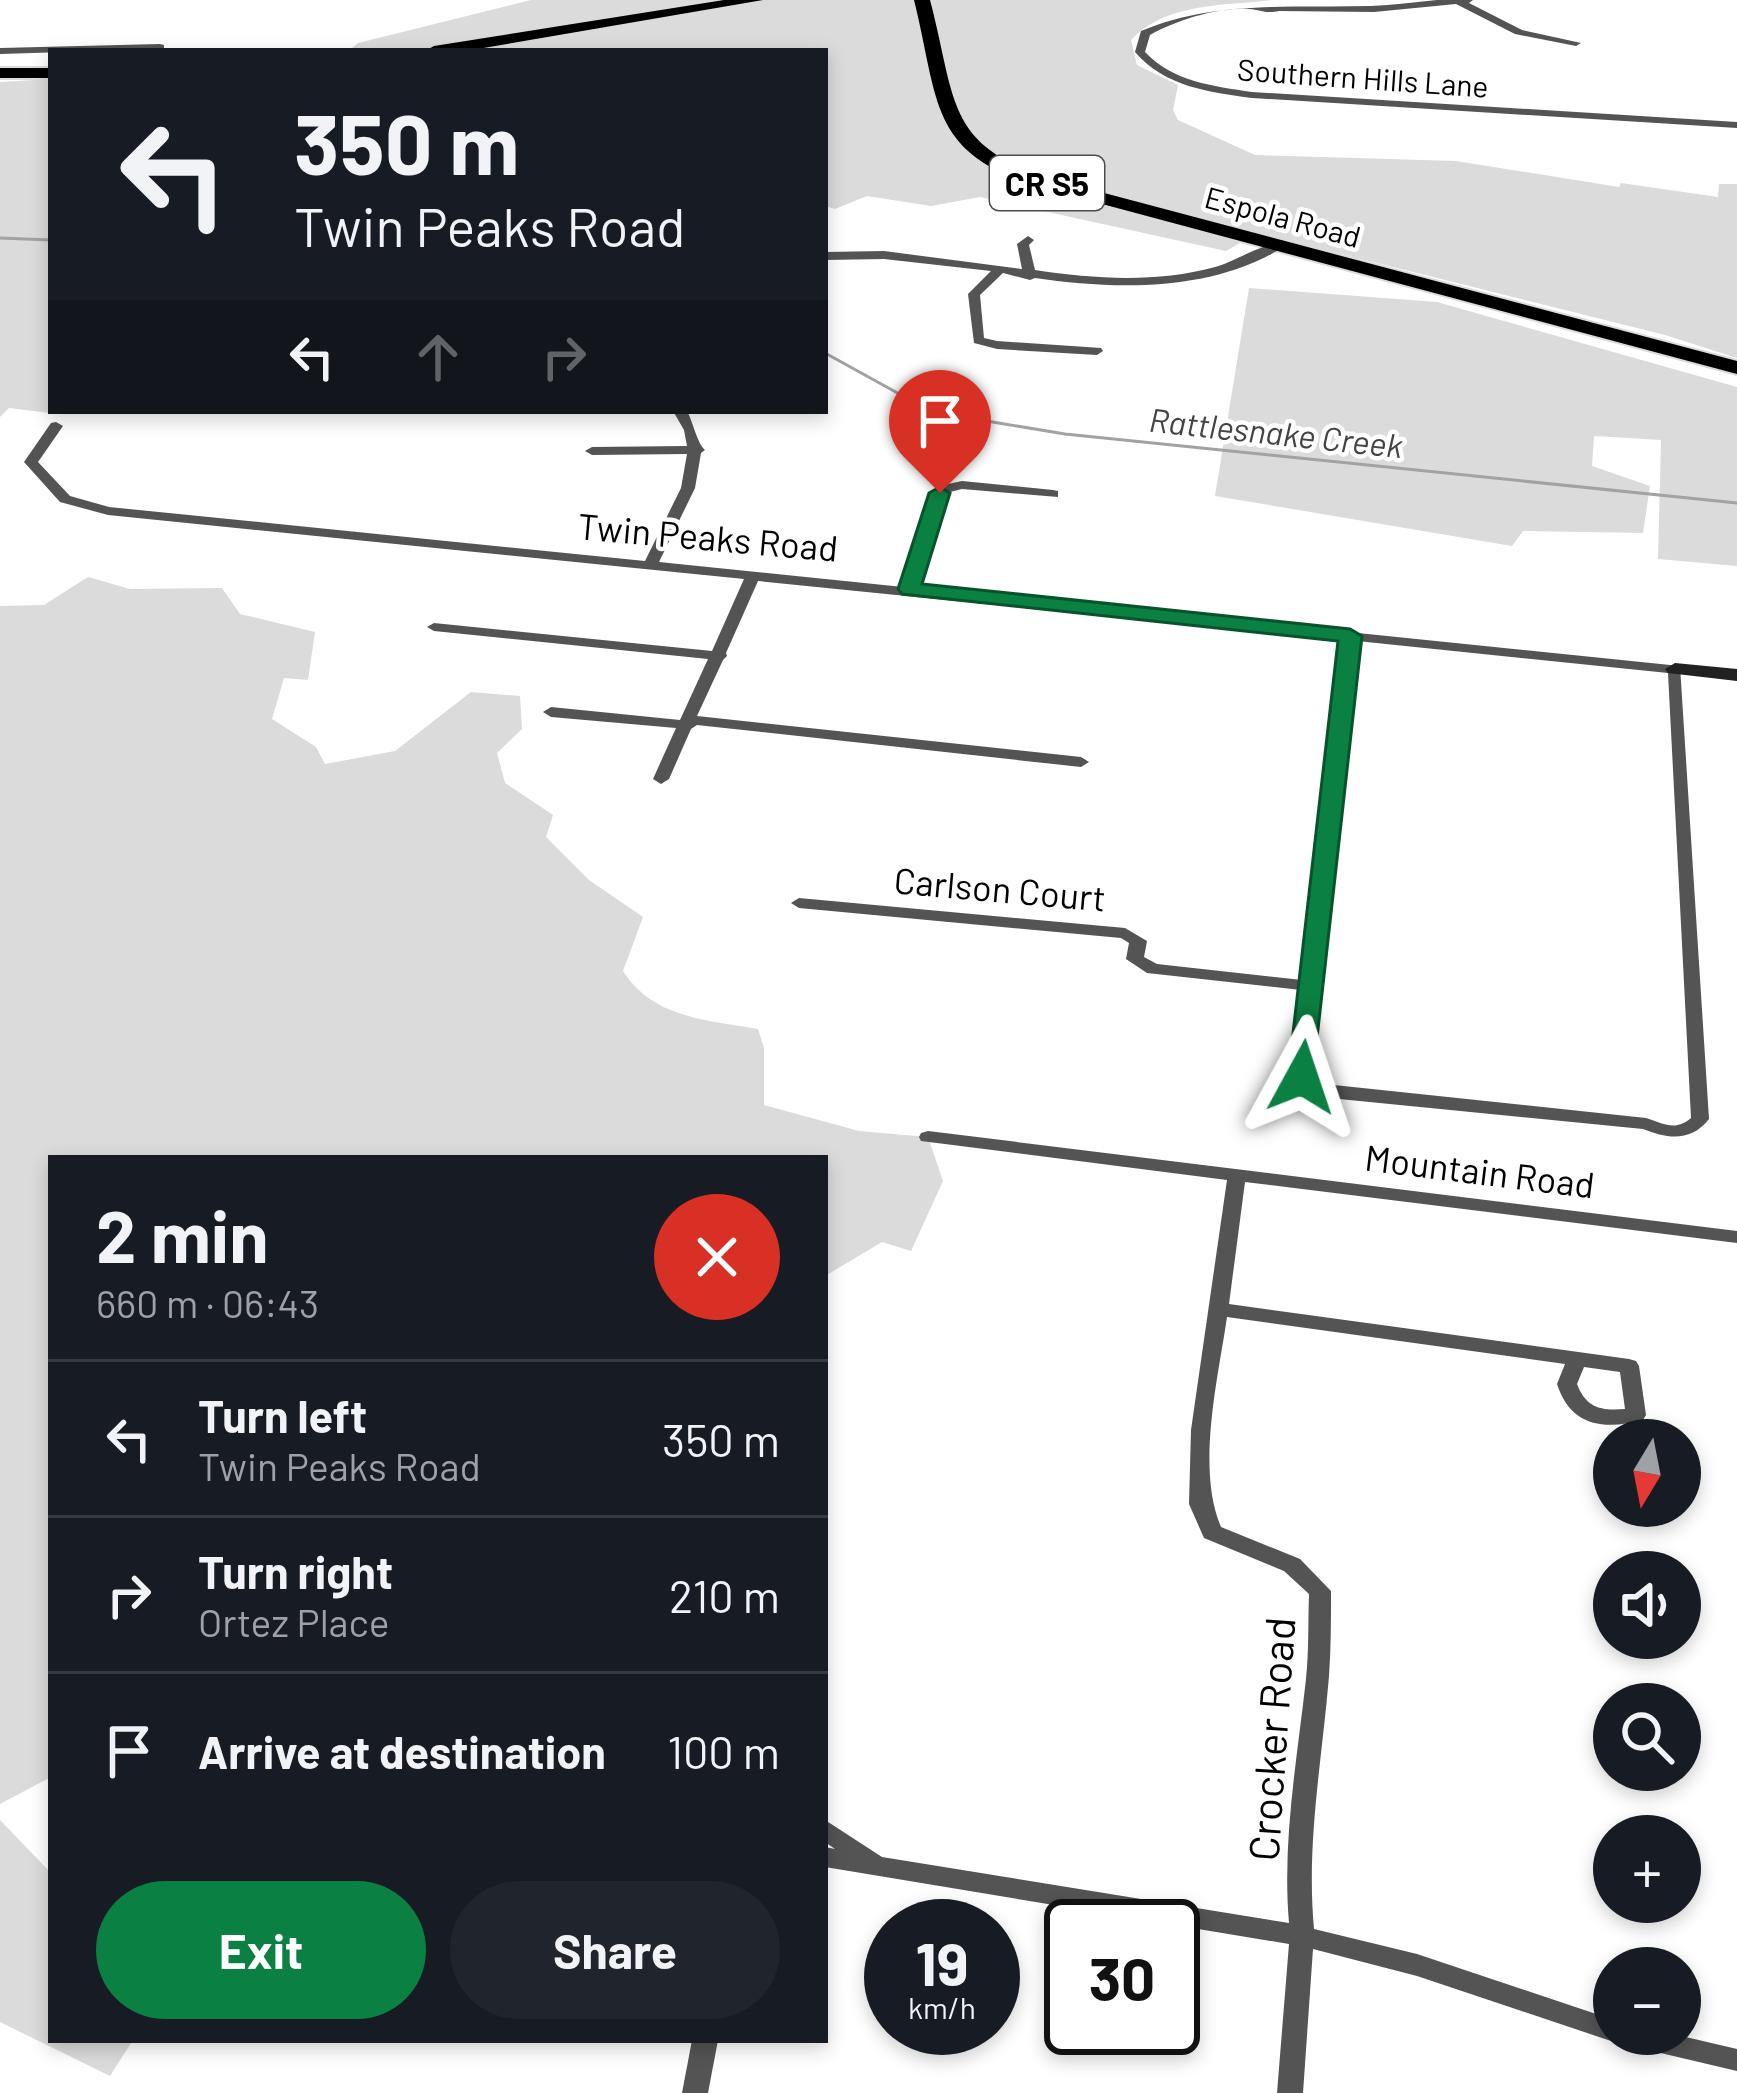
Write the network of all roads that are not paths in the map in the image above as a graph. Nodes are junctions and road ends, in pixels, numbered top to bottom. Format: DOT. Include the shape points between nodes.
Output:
graph roads {
  1 [pos="755,0"];
  2 [pos="922,0"];
  3 [pos="1468,0"];
  4 [pos="1458,1"];
  5 [pos="1576,43"];
  6 [pos="160,46"];
  7 [pos="96,48"];
  8 [pos="453,48"];
  9 [pos="48,50"];
  10 [pos="0,51"];
  11 [pos="0,73"];
  12 [pos="48,74"];
  13 [pos="1734,128"];
  14 [pos="1028,240"];
  15 [pos="1279,246"];
  16 [pos="828,256"];
  17 [pos="998,270"];
  18 [pos="1030,276"];
  19 [pos="1096,351"];
  20 [pos="1737,368"];
  21 [pos="682,414"];
  22 [pos="56,426"];
  23 [pos="698,450"];
  24 [pos="592,452"];
  25 [pos="1053,494"];
  26 [pos="101,522"];
  27 [pos="316,533"];
  28 [pos="651,564"];
  29 [pos="754,574"];
  30 [pos="909,589"];
  31 [pos="434,627"];
  32 [pos="1350,636"];
  33 [pos="720,656"];
  34 [pos="1675,669"];
  35 [pos="1737,675"];
  36 [pos="551,712"];
  37 [pos="690,723"];
  38 [pos="1081,762"];
  39 [pos="662,779"];
  40 [pos="799,903"];
  41 [pos="1310,986"];
  42 [pos="928,1137"];
  43 [pos="1238,1174"];
  44 [pos="1737,1237"];
  45 [pos="1216,1309"];
  46 [pos="1577,1359"];
  47 [pos="828,1832"];
  48 [pos="828,1858"];
  49 [pos="886,1868"];
  50 [pos="1302,1936"];
  51 [pos="1593,2024"];
  52 [pos="704,2043"];
  53 [pos="1701,2052"];
  54 [pos="1737,2060"];
  55 [pos="695,2093"];
  56 [pos="1290,2093"];
  1 -- 8 [label="main road"];
  2 -- 15 [label="main road, Espola Road / CR S5" via="956,124 974,150 1037,180"];
  3 -- 4 [label="street, Southern Hills Lane"];
  4 -- 5 [label="street" via="1515,31"];
  4 -- 13 [label="street, Southern Hills Lane" via="1255,7 1172,18 1144,33 1140,52 1181,80 1252,95"];
  6 -- 7 [label="street"];
  9 -- 10 [label="street"];
  11 -- 12 [label="main road"];
  14 -- 18 [label="street"];
  15 -- 18 [label="street" via="1234,268 1178,281"];
  15 -- 20 [label="main road, Espola Road / CR S5"];
  16 -- 17 [label="street" via="897,255"];
  17 -- 18 [label="street"];
  17 -- 19 [label="street" via="974,294 978,340"];
  21 -- 23 [label="street"];
  22 -- 27 [label="street, Twin Peaks Road" via="31,462 75,503"];
  23 -- 24 [label="street"];
  23 -- 28 [label="street"];
  25 -- 30 [label="street" via="944,489"];
  26 -- 27 [label="street, Twin Peaks Road" via="255,537"];
  27 -- 28 [label="street, Twin Peaks Road"];
  28 -- 29 [label="street, Twin Peaks Road"];
  29 -- 30 [label="street, Twin Peaks Road"];
  29 -- 33 [label="street"];
  30 -- 32 [label="street, Twin Peaks Road"];
  31 -- 33 [label="street"];
  32 -- 34 [label="street, Twin Peaks Road"];
  32 -- 41 [label="street"];
  33 -- 37 [label="street"];
  34 -- 35 [label="street, Twin Peaks Road"];
  34 -- 41 [label="street" via="1700,1119 1693,1129 1319,1091 1302,1077"];
  36 -- 37 [label="street"];
  37 -- 38 [label="street"];
  37 -- 39 [label="street"];
  40 -- 41 [label="street, Carlson Court" via="1125,933 1138,941 1135,958 1153,969"];
  42 -- 43 [label="street, Mountain Road"];
  43 -- 44 [label="street, Mountain Road"];
  43 -- 45 [label="street, Crocker Road"];
  45 -- 46 [label="street"];
  45 -- 50 [label="street, Crocker Road" via="1200,1504 1212,1532 1292,1565 1320,1591 1299,1870"];
  47 -- 49 [label="street"];
  48 -- 49 [label="street"];
  49 -- 50 [label="street"];
  50 -- 51 [label="street"];
  50 -- 56 [label="street, Crocker Road"];
  52 -- 55 [label="street"];
  53 -- 54 [label="street"];
}
